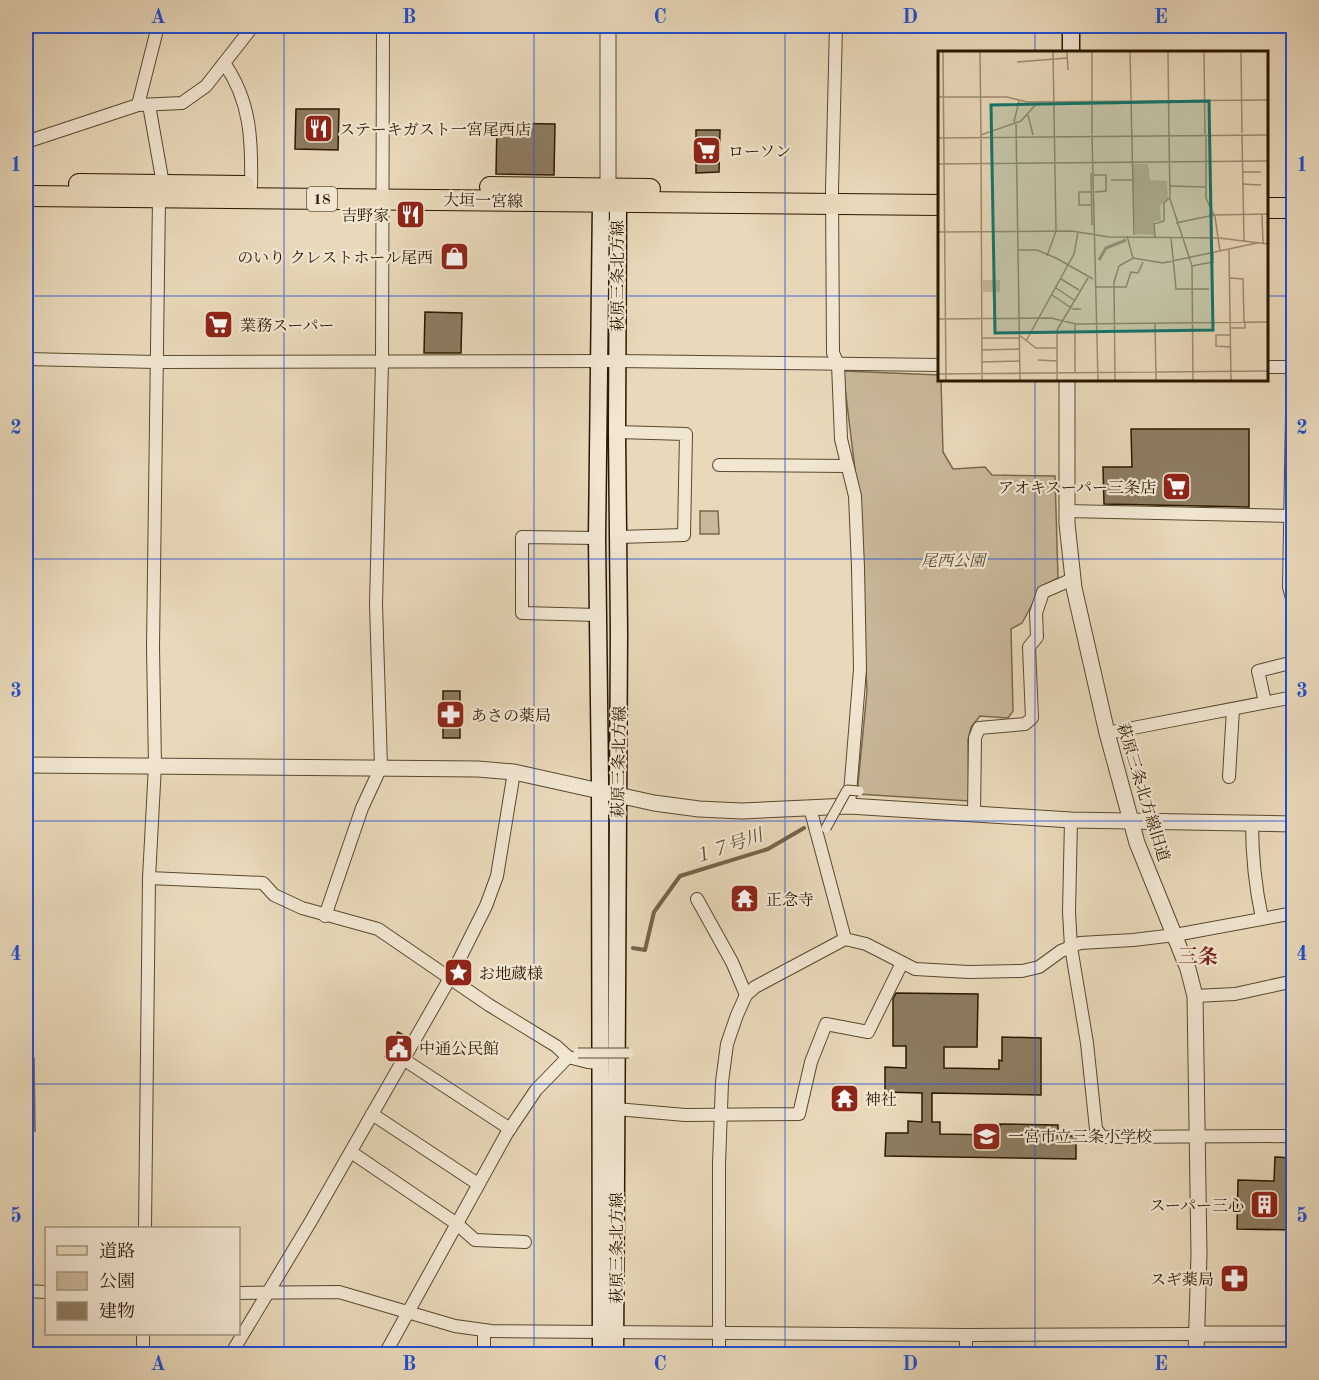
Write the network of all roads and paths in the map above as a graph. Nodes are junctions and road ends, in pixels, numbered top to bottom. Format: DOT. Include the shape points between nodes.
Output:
graph roads {
  1 [pos="158,26"];
  2 [pos="253,26"];
  3 [pos="383,26"];
  4 [pos="608,26"];
  5 [pos="837,26"];
  6 [pos="1071,26"];
  7 [pos="1071,51"];
  8 [pos="224,63"];
  9 [pos="1293,81"];
  10 [pos="144,105"];
  11 [pos="26,142"];
  12 [pos="26,183"];
  13 [pos="251,186"];
  14 [pos="161,191"];
  15 [pos="383,192"];
  16 [pos="938,192"];
  17 [pos="26,196"];
  18 [pos="1268,196"];
  19 [pos="609,197"];
  20 [pos="833,197"];
  21 [pos="1293,200"];
  22 [pos="938,205"];
  23 [pos="1268,207"];
  24 [pos="1293,300"];
  25 [pos="26,359"];
  26 [pos="608,361"];
  27 [pos="156,362"];
  28 [pos="382,362"];
  29 [pos="838,364"];
  30 [pos="938,365"];
  31 [pos="1293,366"];
  32 [pos="1268,367"];
  33 [pos="1067,381"];
  34 [pos="617,432"];
  35 [pos="1293,435"];
  36 [pos="719,465"];
  37 [pos="847,466"];
  38 [pos="1293,472"];
  39 [pos="1066,511"];
  40 [pos="1291,516"];
  41 [pos="619,537"];
  42 [pos="597,538"];
  43 [pos="1073,579"];
  44 [pos="1293,606"];
  45 [pos="598,615"];
  46 [pos="1293,662"];
  47 [pos="1293,697"];
  48 [pos="1265,702"];
  49 [pos="1233,709"];
  50 [pos="1107,734"];
  51 [pos="26,765"];
  52 [pos="156,765"];
  53 [pos="381,767"];
  54 [pos="514,772"];
  55 [pos="1229,777"];
  56 [pos="600,790"];
  57 [pos="859,791"];
  58 [pos="617,794"];
  59 [pos="849,806"];
  60 [pos="810,808"];
  61 [pos="974,813"];
  62 [pos="1071,820"];
  63 [pos="1131,821"];
  64 [pos="1251,822"];
  65 [pos="1293,824"];
  66 [pos="826,828"];
  67 [pos="149,878"];
  68 [pos="697,899"];
  69 [pos="1293,913"];
  70 [pos="325,916"];
  71 [pos="1262,918"];
  72 [pos="1175,935"];
  73 [pos="845,939"];
  74 [pos="1071,946"];
  75 [pos="902,963"];
  76 [pos="450,978"];
  77 [pos="1293,981"];
  78 [pos="746,995"];
  79 [pos="1195,996"];
  80 [pos="629,1053"];
  81 [pos="573,1055"];
  82 [pos="404,1059"];
  83 [pos="600,1063"];
  84 [pos="616,1109"];
  85 [pos="372,1114"];
  86 [pos="721,1116"];
  87 [pos="510,1129"];
  88 [pos="1198,1136"];
  89 [pos="1293,1136"];
  90 [pos="351,1152"];
  91 [pos="478,1184"];
  92 [pos="457,1224"];
  93 [pos="145,1227"];
  94 [pos="525,1242"];
  95 [pos="26,1292"];
  96 [pos="45,1292"];
  97 [pos="240,1293"];
  98 [pos="269,1293"];
  99 [pos="409,1313"];
  100 [pos="484,1330"];
  101 [pos="608,1332"];
  102 [pos="719,1333"];
  103 [pos="1196,1334"];
  104 [pos="1293,1334"];
  105 [pos="143,1335"];
  106 [pos="966,1335"];
  107 [pos="143,1354"];
  108 [pos="231,1354"];
  109 [pos="385,1354"];
  110 [pos="484,1354"];
  111 [pos="601,1354"];
  112 [pos="615,1354"];
  113 [pos="719,1354"];
  114 [pos="966,1354"];
  115 [pos="1196,1354"];
  1 -- 10 [label="street"];
  2 -- 8 [label="street"];
  3 -- 15 [label="street"];
  4 -- 19 [label="street"];
  5 -- 20 [label="street"];
  6 -- 7 [label="main road"];
  8 -- 10 [label="street" via="206,86 182,103"];
  8 -- 13 [label="street" via="236,80 246,107 252,146"];
  9 -- 21 [label="street"];
  10 -- 11 [label="street"];
  10 -- 14 [label="street"];
  12 -- 14 [label="main road, 大垣一宮線 / 18"];
  13 -- 14 [label="main road, 大垣一宮線 / 18"];
  13 -- 15 [label="main road, 大垣一宮線 / 18"];
  14 -- 15 [label="main road, 大垣一宮線 / 18"];
  14 -- 17 [label="main road, 大垣一宮線 / 18"];
  14 -- 27 [label="street"];
  15 -- 19 [label="main road, 大垣一宮線 / 18"];
  15 -- 28 [label="street"];
  16 -- 20 [label="main road, 大垣一宮線 / 18"];
  18 -- 21 [label="main road"];
  19 -- 20 [label="main road, 大垣一宮線 / 18"];
  19 -- 26 [label="main road, 萩原三条北方線"];
  20 -- 22 [label="main road, 大垣一宮線 / 18"];
  20 -- 29 [label="street" via="834,352"];
  21 -- 23 [label="main road"];
  24 -- 31 [label="street"];
  25 -- 27 [label="street"];
  26 -- 28 [label="street"];
  26 -- 29 [label="street"];
  26 -- 34 [label="main road, 萩原三条北方線"];
  26 -- 42 [label="main road, 萩原三条北方線"];
  27 -- 28 [label="street"];
  27 -- 52 [label="street"];
  28 -- 53 [label="street" via="376,604"];
  29 -- 30 [label="street"];
  29 -- 37 [label="street" via="841,439"];
  31 -- 32 [label="street"];
  31 -- 35 [label="street"];
  33 -- 39 [label="street, 萩原三条北方線旧道"];
  34 -- 41 [label="main road, 萩原三条北方線"];
  34 -- 41 [label="street" via="686,434 684,535"];
  35 -- 38 [label="street"];
  36 -- 37 [label="street"];
  37 -- 59 [label="street" via="855,496 860,669"];
  38 -- 40 [label="street"];
  39 -- 40 [label="street"];
  39 -- 43 [label="street, 萩原三条北方線旧道"];
  40 -- 44 [label="street" via="1289,587"];
  41 -- 58 [label="main road, 萩原三条北方線"];
  42 -- 45 [label="main road, 萩原三条北方線"];
  42 -- 45 [label="street" via="522,537 522,613"];
  43 -- 50 [label="street, 萩原三条北方線旧道"];
  43 -- 61 [label="street" via="1043,592 1036,613 1037,636 1029,647 1032,718 1025,724 979,728 975,738"];
  45 -- 56 [label="main road, 萩原三条北方線"];
  46 -- 48 [label="street" via="1258,671"];
  47 -- 48 [label="street"];
  48 -- 49 [label="street"];
  49 -- 50 [label="street"];
  49 -- 55 [label="street"];
  50 -- 63 [label="street, 萩原三条北方線旧道"];
  51 -- 52 [label="street"];
  52 -- 53 [label="street"];
  52 -- 67 [label="street"];
  53 -- 54 [label="street"];
  53 -- 70 [label="street" via="362,808"];
  54 -- 56 [label="street"];
  54 -- 76 [label="street" via="497,876"];
  56 -- 58 [label="street"];
  56 -- 83 [label="main road, 萩原三条北方線"];
  57 -- 66 [label="street, bridge" via="846,790"];
  58 -- 60 [label="street" via="699,809"];
  58 -- 84 [label="main road, 萩原三条北方線"];
  59 -- 60 [label="street"];
  59 -- 61 [label="street"];
  60 -- 73 [label="street"];
  61 -- 62 [label="street"];
  62 -- 63 [label="street"];
  62 -- 74 [label="street"];
  63 -- 64 [label="street"];
  63 -- 72 [label="street, 萩原三条北方線旧道"];
  64 -- 65 [label="street"];
  64 -- 71 [label="street" via="1252,858"];
  67 -- 70 [label="street" via="263,883 274,896"];
  67 -- 93 [label="street"];
  68 -- 78 [label="street"];
  69 -- 71 [label="street"];
  70 -- 76 [label="street" via="378,929"];
  71 -- 72 [label="street"];
  72 -- 74 [label="street"];
  72 -- 79 [label="street, 萩原三条北方線旧道"];
  73 -- 75 [label="street"];
  73 -- 78 [label="street"];
  74 -- 75 [label="street" via="1039,967 1022,971 915,969"];
  74 -- 88 [label="street" via="1096,1129 1102,1137"];
  75 -- 86 [label="street" via="868,1032 826,1024 811,1062 799,1114"];
  76 -- 81 [label="street"];
  76 -- 82 [label="street"];
  77 -- 79 [label="street" via="1235,994"];
  78 -- 86 [label="street" via="727,1044"];
  79 -- 88 [label="street, 萩原三条北方線旧道"];
  80 -- 81 [label="street, bridge"];
  81 -- 83 [label="street"];
  81 -- 87 [label="street" via="536,1090"];
  82 -- 85 [label="street"];
  82 -- 87 [label="street"];
  83 -- 101 [label="main road, 萩原三条北方線"];
  84 -- 86 [label="street"];
  84 -- 101 [label="main road, 萩原三条北方線"];
  85 -- 90 [label="street"];
  85 -- 91 [label="street"];
  86 -- 102 [label="street"];
  87 -- 91 [label="street"];
  88 -- 89 [label="street"];
  88 -- 103 [label="street, 萩原三条北方線旧道"];
  90 -- 92 [label="street"];
  90 -- 98 [label="street"];
  91 -- 92 [label="street"];
  92 -- 94 [label="street" via="475,1240"];
  92 -- 99 [label="street"];
  95 -- 96 [label="street"];
  97 -- 98 [label="street"];
  98 -- 99 [label="street" via="339,1292"];
  98 -- 108 [label="street"];
  99 -- 100 [label="street"];
  99 -- 109 [label="street"];
  100 -- 101 [label="street"];
  100 -- 110 [label="street"];
  101 -- 102 [label="street"];
  101 -- 111 [label="main road, 萩原三条北方線"];
  101 -- 112 [label="main road, 萩原三条北方線"];
  102 -- 106 [label="street"];
  102 -- 113 [label="street"];
  103 -- 104 [label="street"];
  103 -- 106 [label="street"];
  103 -- 115 [label="street, 萩原三条北方線旧道"];
  105 -- 107 [label="street"];
  106 -- 114 [label="street"];
}
